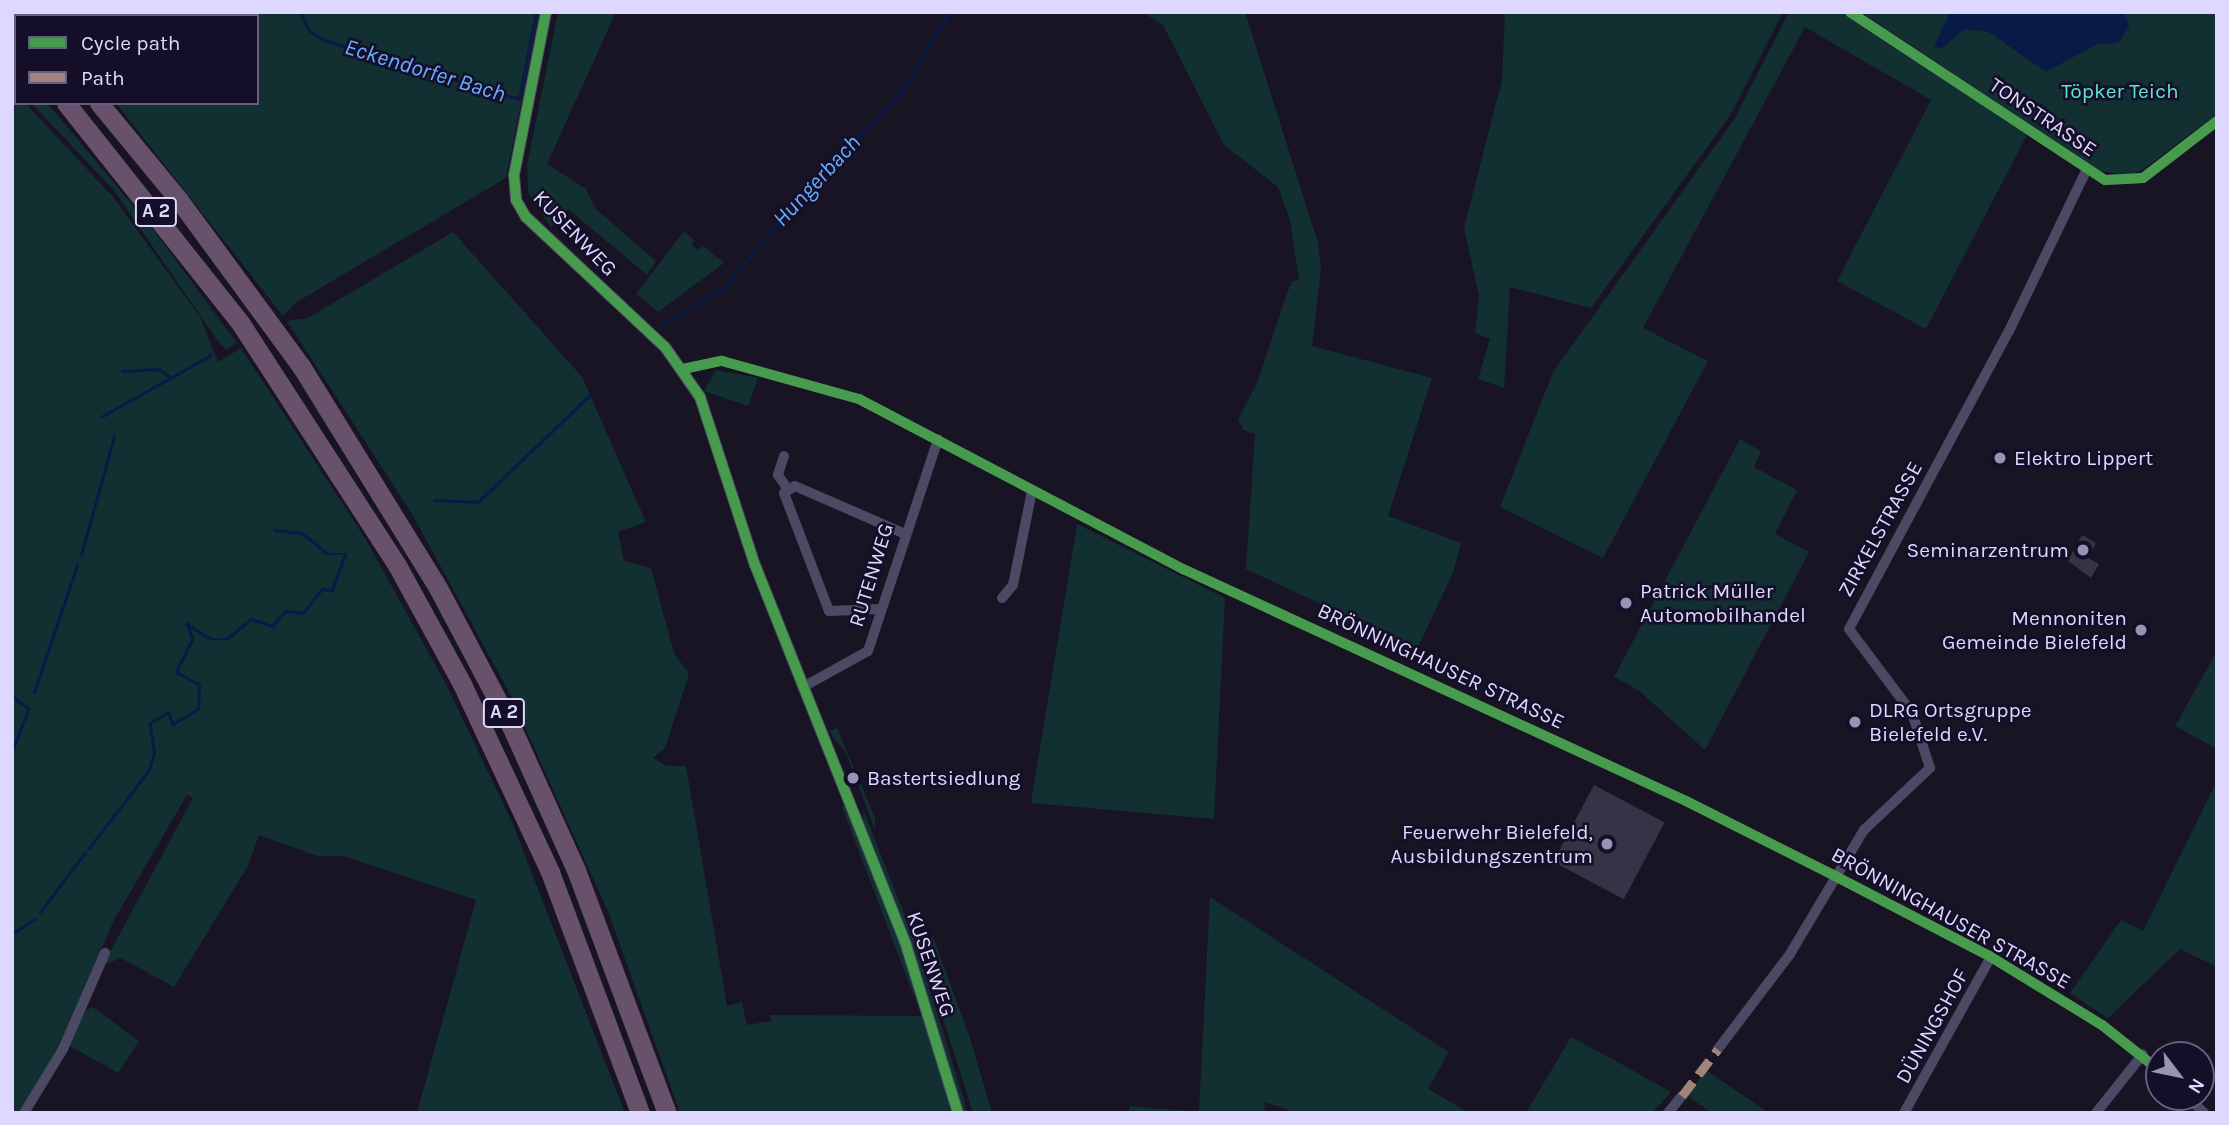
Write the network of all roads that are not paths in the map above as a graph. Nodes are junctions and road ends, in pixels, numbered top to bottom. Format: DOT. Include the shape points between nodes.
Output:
graph roads {
  1 [pos="547,12"];
  2 [pos="1850,12"];
  3 [pos="68,105"];
  4 [pos="101,105"];
  5 [pos="2217,121"];
  6 [pos="2086,171"];
  7 [pos="683,369"];
  8 [pos="937,439"];
  9 [pos="784,456"];
  10 [pos="787,488"];
  11 [pos="1032,491"];
  12 [pos="903,533"];
  13 [pos="1002,598"];
  14 [pos="880,609"];
  15 [pos="803,687"];
  16 [pos="1835,876"];
  17 [pos="105,953"];
  18 [pos="1992,957"];
  19 [pos="1718,1049"];
  20 [pos="2143,1054"];
  21 [pos="1682,1096"];
  22 [pos="24,1113"];
  23 [pos="640,1113"];
  24 [pos="667,1113"];
  25 [pos="958,1113"];
  26 [pos="1668,1113"];
  27 [pos="1904,1113"];
  28 [pos="2096,1113"];
  1 -- 7 [label="street, KUSENWEG" via="514,175 516,200 526,217"];
  2 -- 6 [label="street, TONSTRASSE"];
  3 -- 23 [label="highway, A 2" via="241,324 384,544 479,718 555,884"];
  4 -- 24 [label="highway, A 2" via="262,310 412,542 511,726 596,915"];
  5 -- 6 [label="street, TONSTRASSE" via="2133,181 2105,180"];
  6 -- 16 [label="street, ZIRKELSTRASSE" via="2008,331 1852,620 1851,638 1887,674 1912,713 1930,768 1875,817"];
  7 -- 8 [label="street, BRÖNNINGHAUSER STRASSE" via="722,361 805,381 859,399"];
  7 -- 15 [label="street, KUSENWEG"];
  8 -- 11 [label="street, BRÖNNINGHAUSER STRASSE"];
  8 -- 12 [label="street, RUTENWEG"];
  9 -- 10 [label="street" via="778,475"];
  10 -- 12 [label="street" via="799,487"];
  10 -- 14 [label="street" via="783,498 829,611"];
  11 -- 13 [label="street" via="1013,586"];
  11 -- 16 [label="street, BRÖNNINGHAUSER STRASSE" via="1183,569 1686,801"];
  12 -- 14 [label="street, RUTENWEG"];
  14 -- 15 [label="street, RUTENWEG" via="866,655"];
  15 -- 25 [label="street, KUSENWEG" via="906,945"];
  16 -- 18 [label="street, BRÖNNINGHAUSER STRASSE"];
  16 -- 19 [label="street" via="1790,954"];
  17 -- 22 [label="street" via="63,1049"];
  18 -- 20 [label="street, BRÖNNINGHAUSER STRASSE"];
  18 -- 27 [label="street, DÜNINGSHOF"];
  20 -- 28 [label="street"];
  21 -- 26 [label="street"];
}
